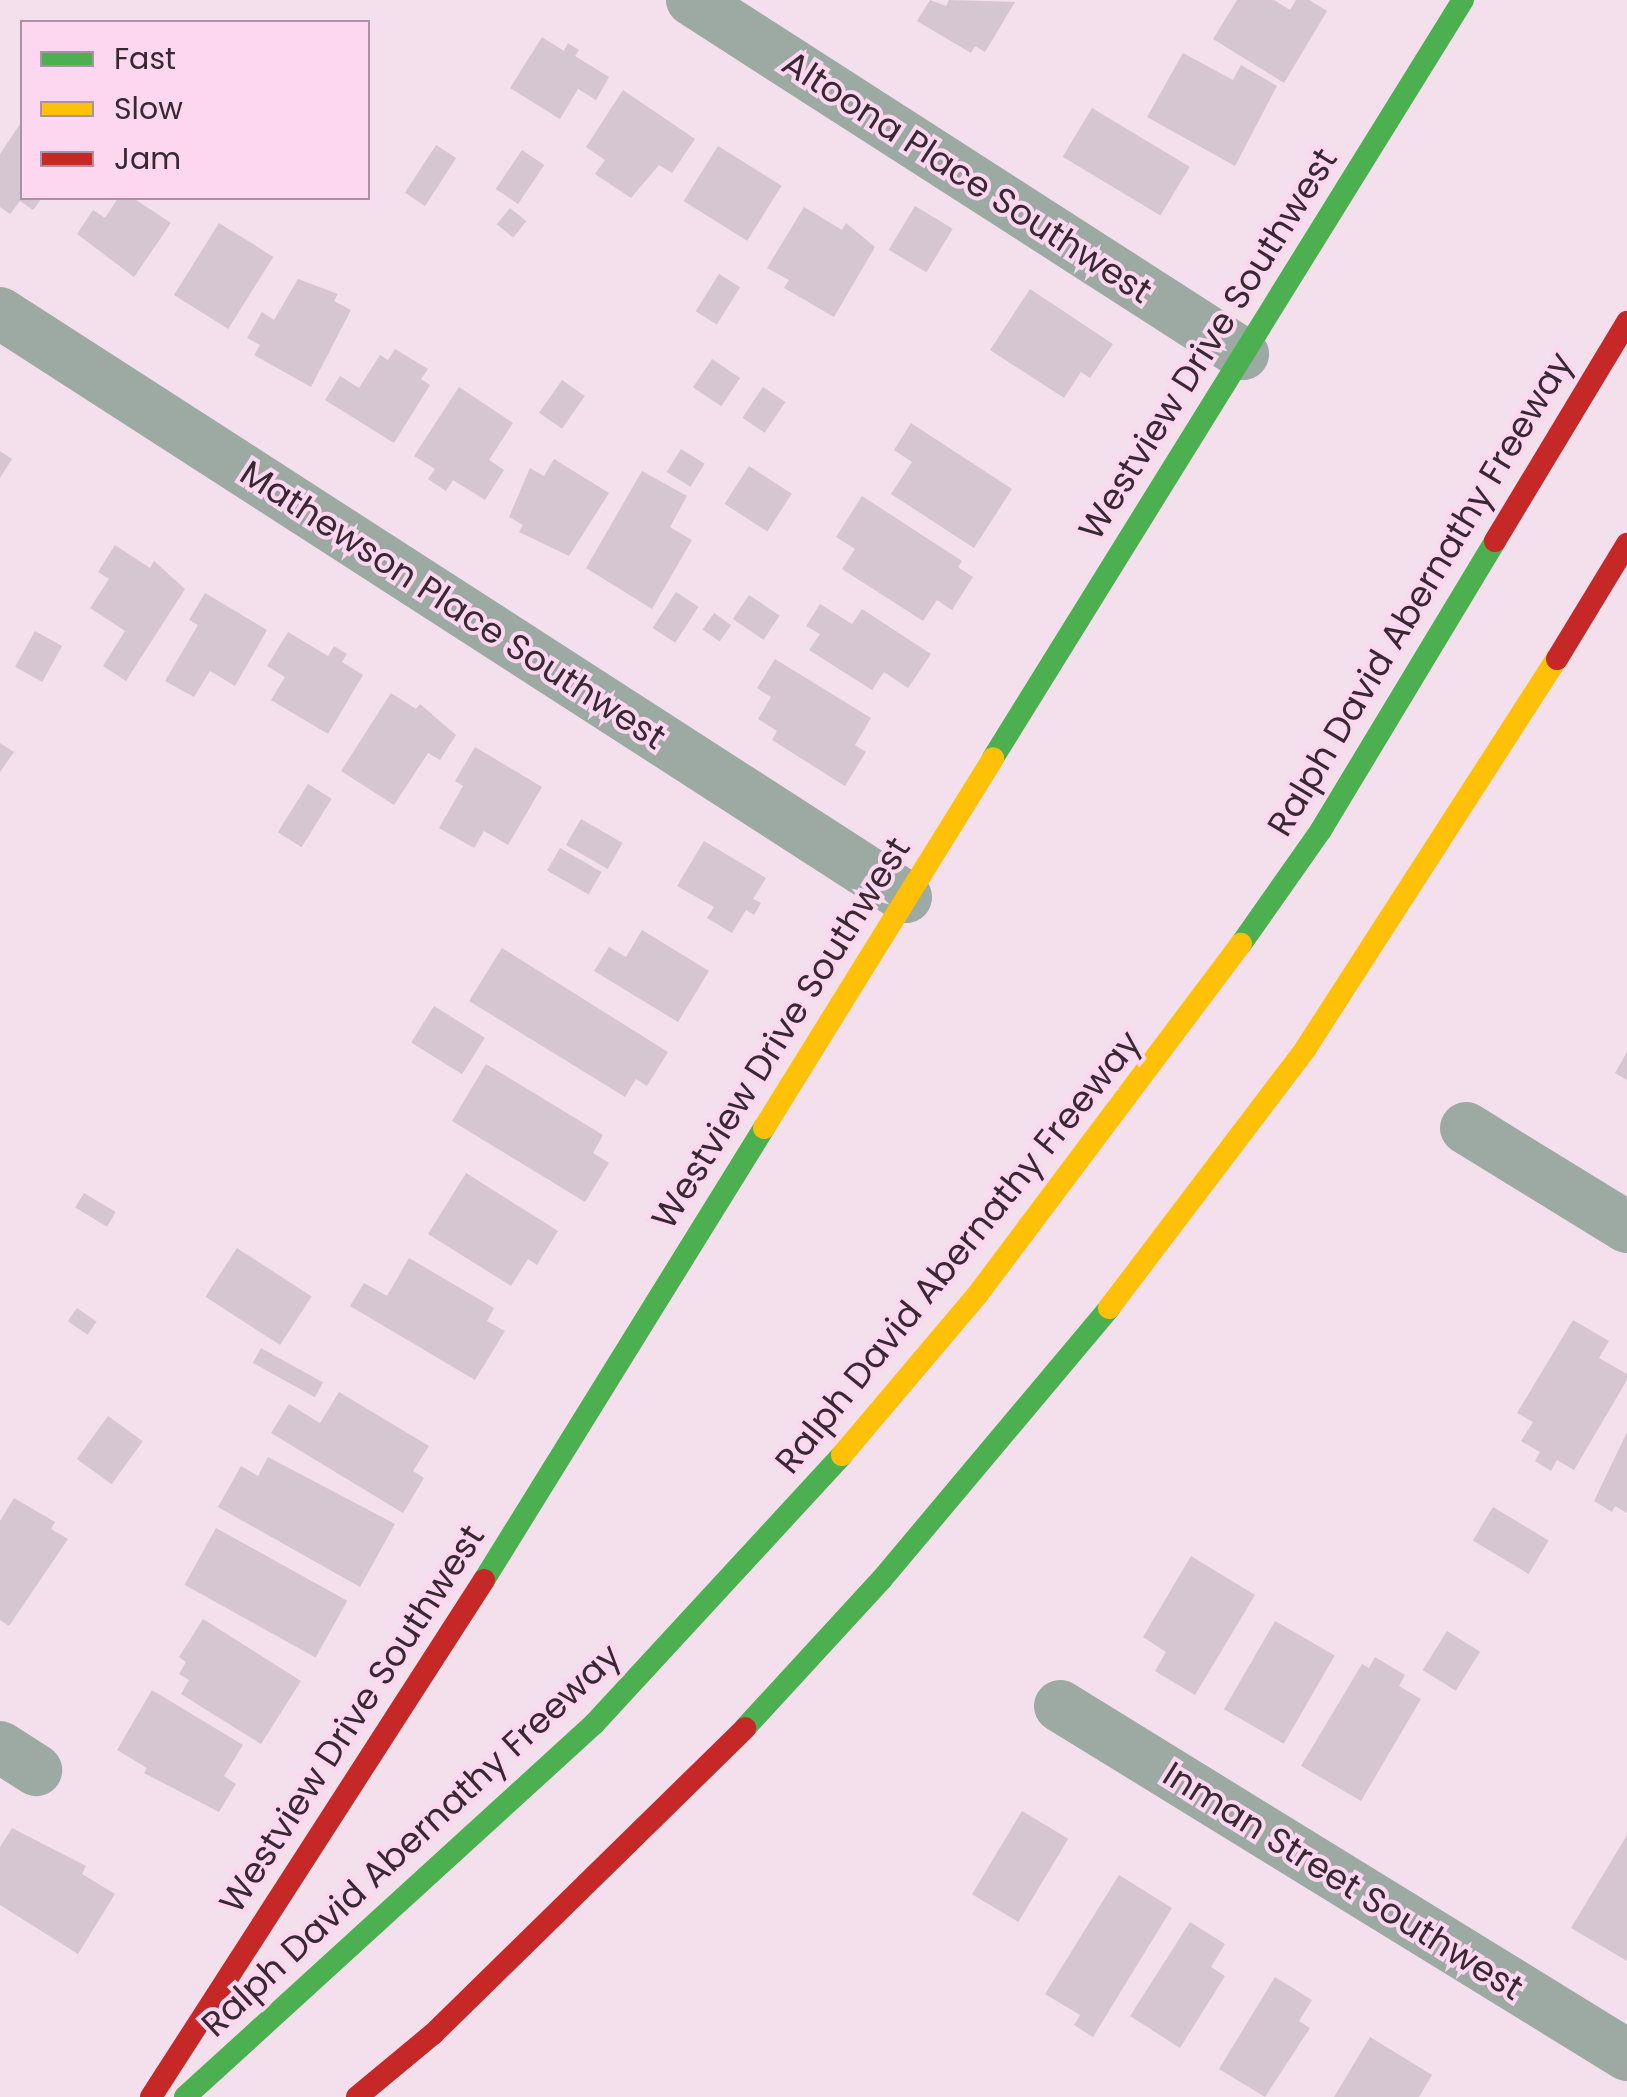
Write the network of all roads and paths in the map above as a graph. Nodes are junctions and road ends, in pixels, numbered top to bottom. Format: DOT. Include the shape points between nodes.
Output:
graph roads {
  1 [pos="692,0"];
  2 [pos="1447,5"];
  3 [pos="0,313"];
  4 [pos="1627,322"];
  5 [pos="1243,354"];
  6 [pos="1627,544"];
  7 [pos="906,897"];
  8 [pos="1466,1128"];
  9 [pos="1627,1227"];
  10 [pos="1060,1706"];
  11 [pos="1627,2056"];
  12 [pos="152,2097"];
  13 [pos="185,2097"];
  14 [pos="358,2097"];
  1 -- 5 [label="street, Altoona Place Southwest"];
  2 -- 5 [label="main road, Westview Drive Southwest"];
  3 -- 7 [label="street, Mathewson Place Southwest"];
  4 -- 13 [label="main road, Ralph David Abernathy Freeway" via="1321,830 1176,1036 978,1294 769,1540 594,1724"];
  5 -- 7 [label="main road, Westview Drive Southwest"];
  6 -- 14 [label="main road" via="1438,852 1306,1048 1146,1263 882,1579 751,1722 433,2034"];
  7 -- 12 [label="main road, Westview Drive Southwest" via="470,1603"];
  8 -- 9 [label="street"];
  10 -- 11 [label="street, Inman Street Southwest"];
}
